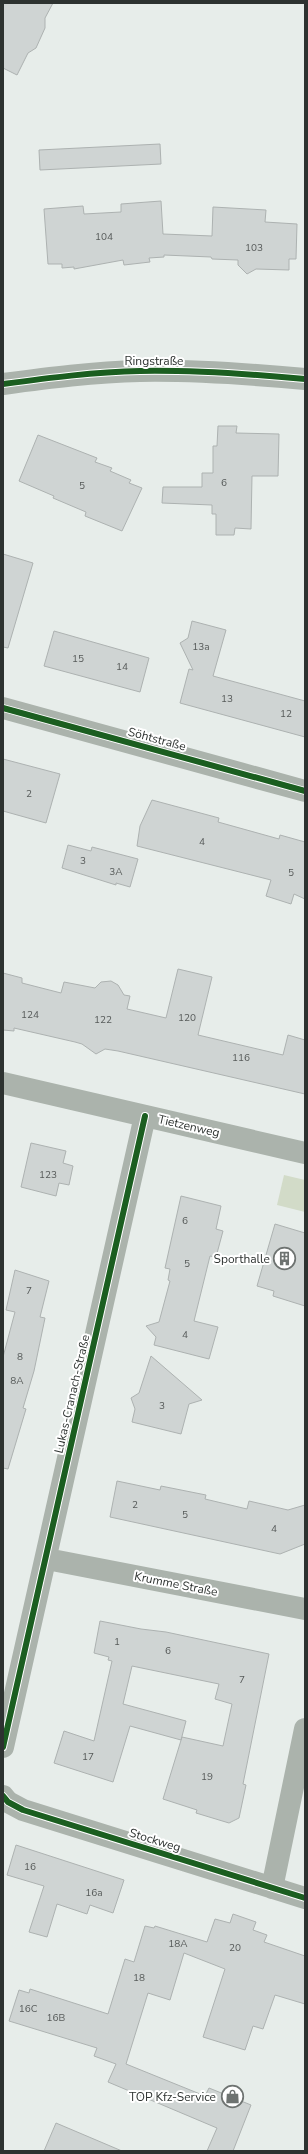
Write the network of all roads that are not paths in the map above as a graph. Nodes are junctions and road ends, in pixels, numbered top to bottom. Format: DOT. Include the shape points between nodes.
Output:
graph roads {
  1 [pos="305,379"];
  2 [pos="3,384"];
  3 [pos="3,708"];
  4 [pos="305,791"];
  5 [pos="3,1083"];
  6 [pos="145,1116"];
  7 [pos="305,1153"];
  8 [pos="47,1559"];
  9 [pos="305,1609"];
  10 [pos="11,1674"];
  11 [pos="305,1729"];
  12 [pos="3,1747"];
  13 [pos="3,1796"];
  14 [pos="272,1888"];
  15 [pos="305,1898"];
  1 -- 2 [label="street, Ringstraße" via="255,374 140,371 73,375"];
  3 -- 4 [label="street, Söhtstraße"];
  5 -- 6 [label="street, Tietzenweg"];
  6 -- 7 [label="street, Tietzenweg"];
  6 -- 8 [label="street, Lukas-Cranach-Straße"];
  8 -- 9 [label="street, Krumme Straße"];
  8 -- 10 [label="street, Lukas-Cranach-Straße"];
  10 -- 12 [label="street"];
  11 -- 14 [label="street"];
  13 -- 14 [label="street, Stockweg" via="8,1802 23,1810"];
  14 -- 15 [label="street, Stockweg"];
}
